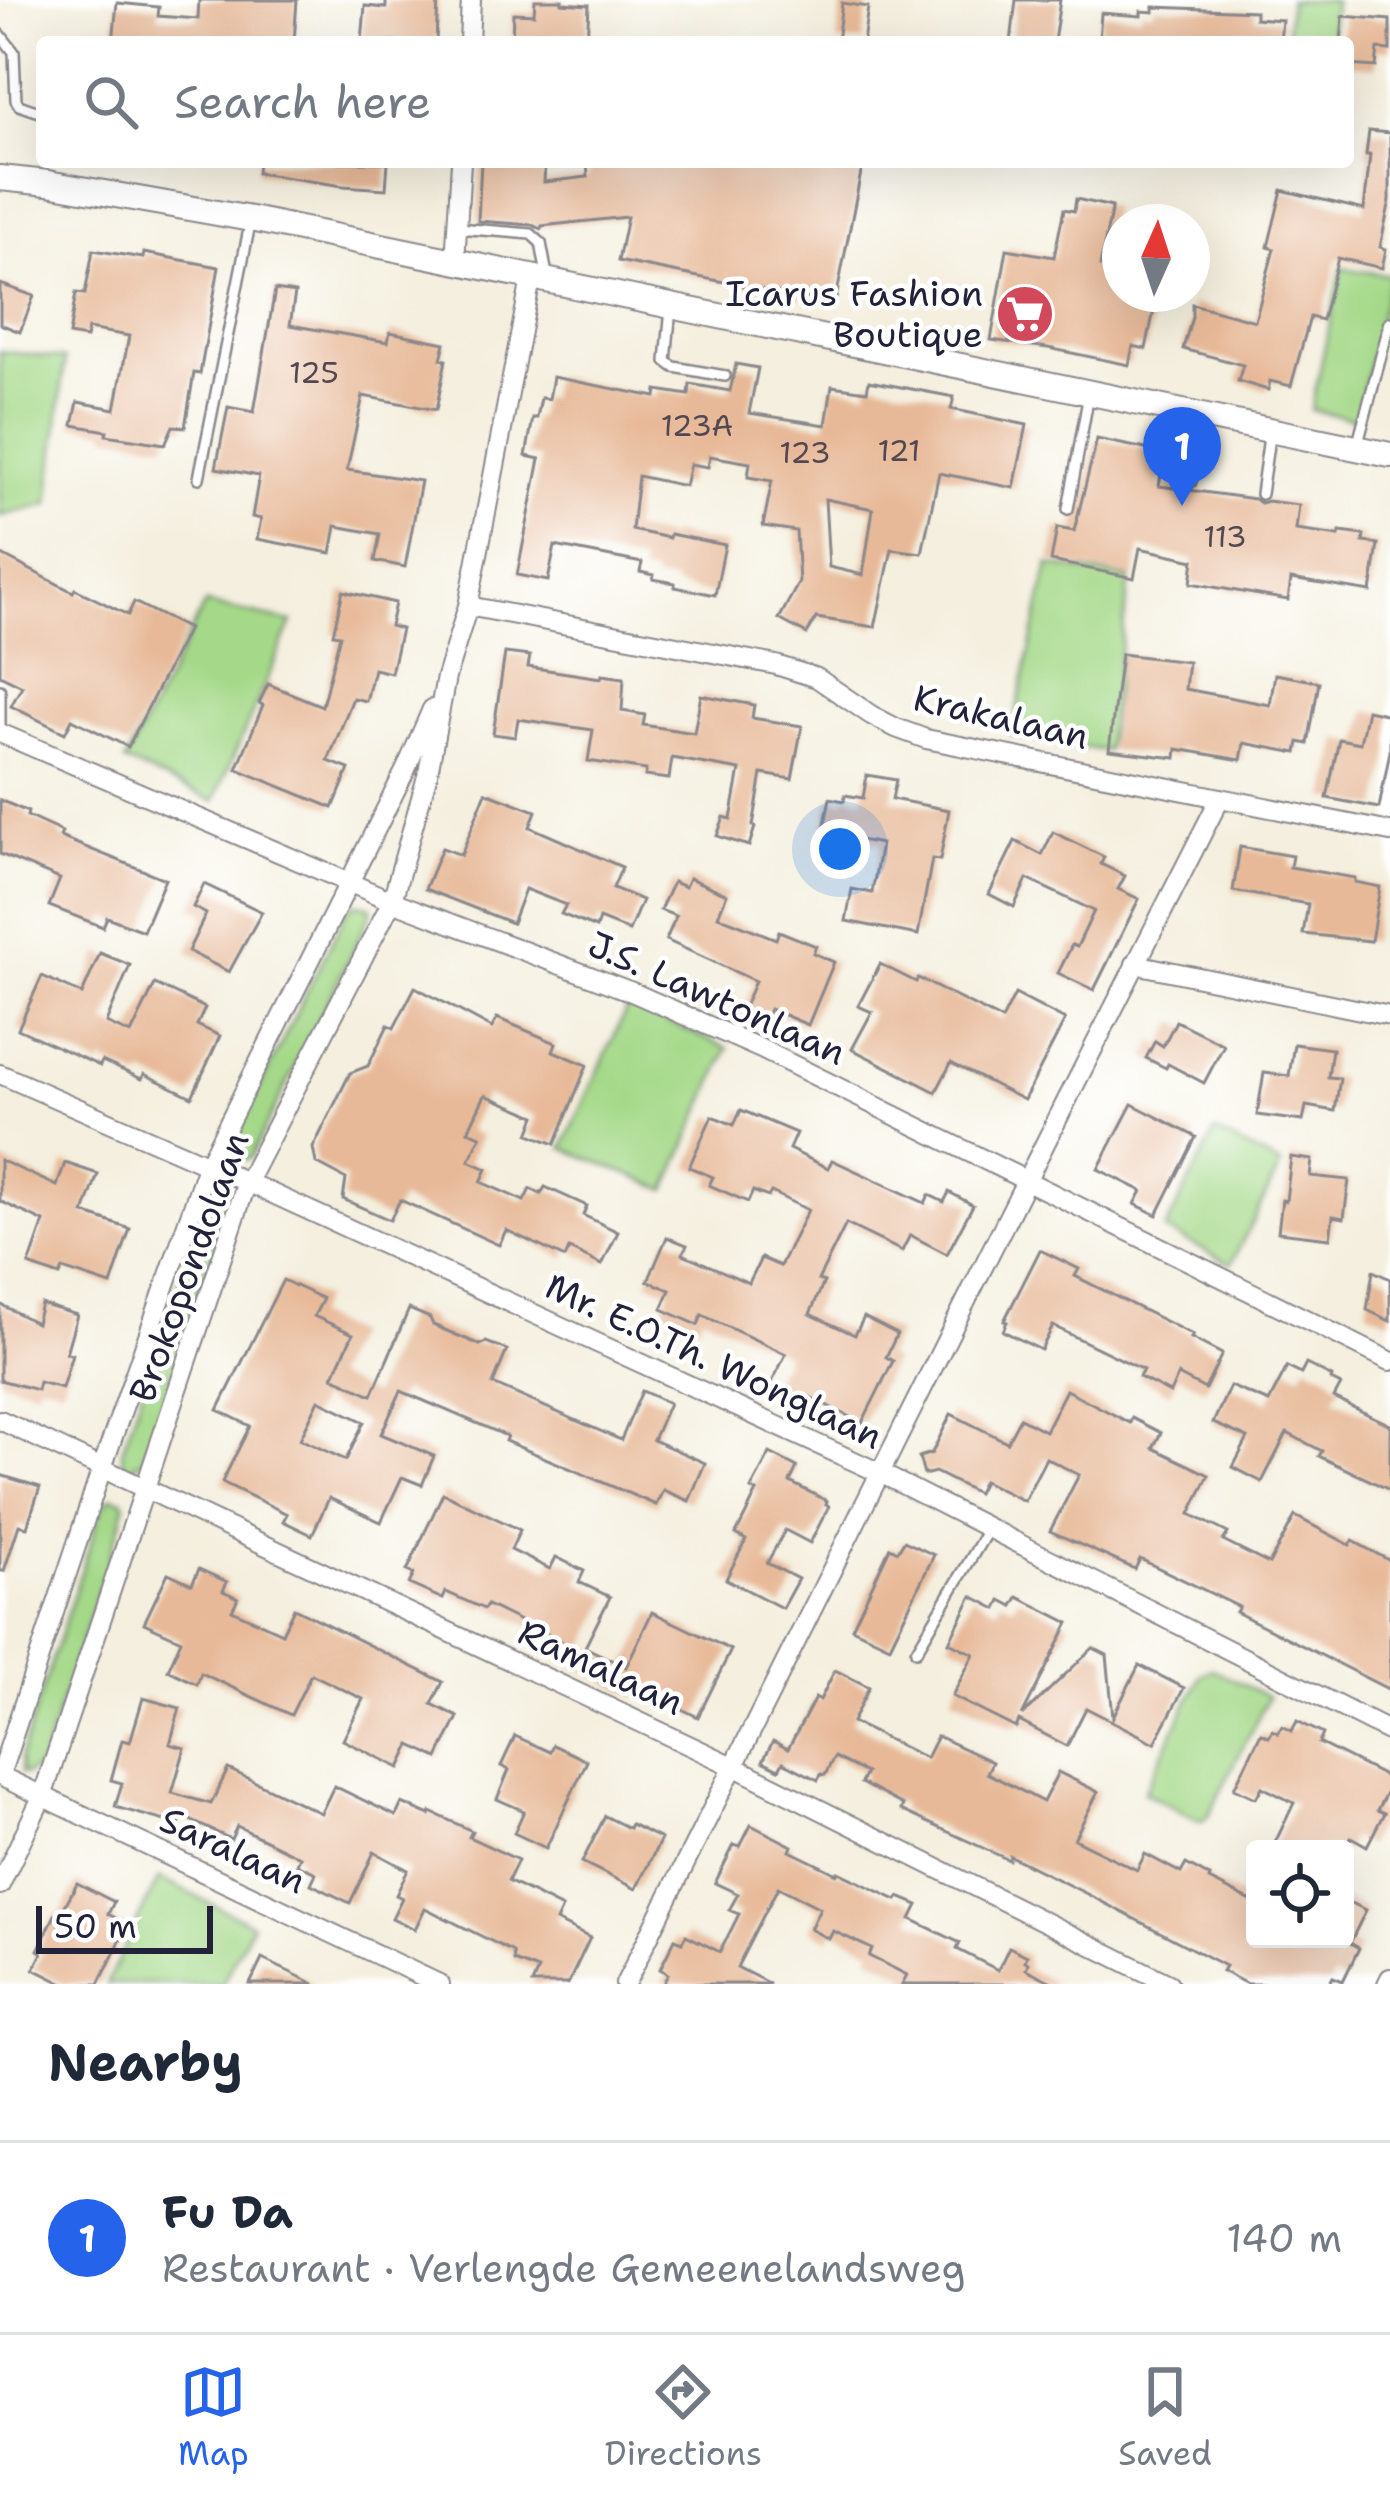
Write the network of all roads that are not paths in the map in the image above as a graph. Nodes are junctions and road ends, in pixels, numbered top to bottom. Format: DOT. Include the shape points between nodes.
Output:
graph roads {
  1 [pos="471,0"];
  2 [pos="0,34"];
  3 [pos="469,36"];
  4 [pos="36,111"];
  5 [pos="461,168"];
  6 [pos="50,172"];
  7 [pos="0,178"];
  8 [pos="251,219"];
  9 [pos="457,228"];
  10 [pos="455,262"];
  11 [pos="539,281"];
  12 [pos="671,308"];
  13 [pos="1390,322"];
  14 [pos="725,376"];
  15 [pos="1089,394"];
  16 [pos="1204,417"];
  17 [pos="1270,430"];
  18 [pos="1357,448"];
  19 [pos="1390,454"];
  20 [pos="199,478"];
  21 [pos="1191,482"];
  22 [pos="1261,494"];
  23 [pos="1068,509"];
  24 [pos="468,606"];
  25 [pos="446,677"];
  26 [pos="0,690"];
  27 [pos="0,730"];
  28 [pos="1220,798"];
  29 [pos="1390,832"];
  30 [pos="350,883"];
  31 [pos="392,902"];
  32 [pos="1136,964"];
  33 [pos="1390,1016"];
  34 [pos="0,1073"];
  35 [pos="207,1166"];
  36 [pos="1026,1181"];
  37 [pos="247,1182"];
  38 [pos="1390,1361"];
  39 [pos="0,1420"];
  40 [pos="102,1468"];
  41 [pos="880,1473"];
  42 [pos="144,1487"];
  43 [pos="988,1528"];
  44 [pos="916,1651"];
  45 [pos="1390,1732"];
  46 [pos="735,1767"];
  47 [pos="0,1775"];
  48 [pos="42,1796"];
  49 [pos="0,1886"];
  50 [pos="439,1984"];
  51 [pos="626,1984"];
  52 [pos="1169,1984"];
  1 -- 3 [label="street"];
  2 -- 4 [label="lane" via="14,52 16,100"];
  5 -- 9 [label="street"];
  6 -- 7 [label="street"];
  6 -- 8 [label="street"];
  8 -- 10 [label="street"];
  8 -- 20 [label="lane"];
  9 -- 10 [label="street"];
  9 -- 11 [label="lane" via="531,234 541,243"];
  10 -- 11 [label="street"];
  11 -- 12 [label="street"];
  11 -- 24 [label="street, Brokopondolaan"];
  12 -- 14 [label="lane" via="666,361"];
  12 -- 15 [label="street"];
  13 -- 18 [label="lane"];
  15 -- 16 [label="street"];
  15 -- 23 [label="lane"];
  16 -- 17 [label="street"];
  16 -- 21 [label="lane"];
  17 -- 18 [label="street"];
  17 -- 22 [label="lane"];
  18 -- 19 [label="street"];
  24 -- 25 [label="street, Brokopondolaan"];
  24 -- 28 [label="street, Krakalaan" via="776,665 818,678 871,715 926,739"];
  25 -- 30 [label="street, Brokopondolaan"];
  25 -- 31 [label="street, Brokopondolaan"];
  26 -- 27 [label="lane"];
  27 -- 30 [label="street, J.S. Lawtonlaan"];
  28 -- 29 [label="street, Krakalaan"];
  28 -- 32 [label="street"];
  30 -- 31 [label="street, J.S. Lawtonlaan"];
  30 -- 35 [label="street, Brokopondolaan"];
  31 -- 36 [label="street, J.S. Lawtonlaan" via="632,992"];
  31 -- 37 [label="street, Brokopondolaan"];
  32 -- 33 [label="street"];
  32 -- 36 [label="street"];
  34 -- 35 [label="street, Mr. E.O.Th. Wonglaan"];
  35 -- 37 [label="street, Mr. E.O.Th. Wonglaan"];
  35 -- 40 [label="street, Brokopondolaan"];
  36 -- 38 [label="street, J.S. Lawtonlaan"];
  36 -- 41 [label="street"];
  37 -- 41 [label="street, Mr. E.O.Th. Wonglaan"];
  37 -- 42 [label="street, Brokopondolaan"];
  39 -- 40 [label="street, Ramalaan"];
  40 -- 42 [label="street, Ramalaan"];
  40 -- 47 [label="street, Brokopondolaan"];
  41 -- 43 [label="street, Mr. E.O.Th. Wonglaan"];
  41 -- 46 [label="street"];
  42 -- 46 [label="street, Ramalaan"];
  42 -- 48 [label="street, Brokopondolaan"];
  43 -- 44 [label="lane"];
  43 -- 45 [label="street, Mr. E.O.Th. Wonglaan"];
  46 -- 51 [label="street"];
  46 -- 52 [label="street, Ramalaan"];
  47 -- 48 [label="street, Saralaan"];
  48 -- 49 [label="street, Brokopondolaan"];
  48 -- 50 [label="street, Saralaan"];
}
